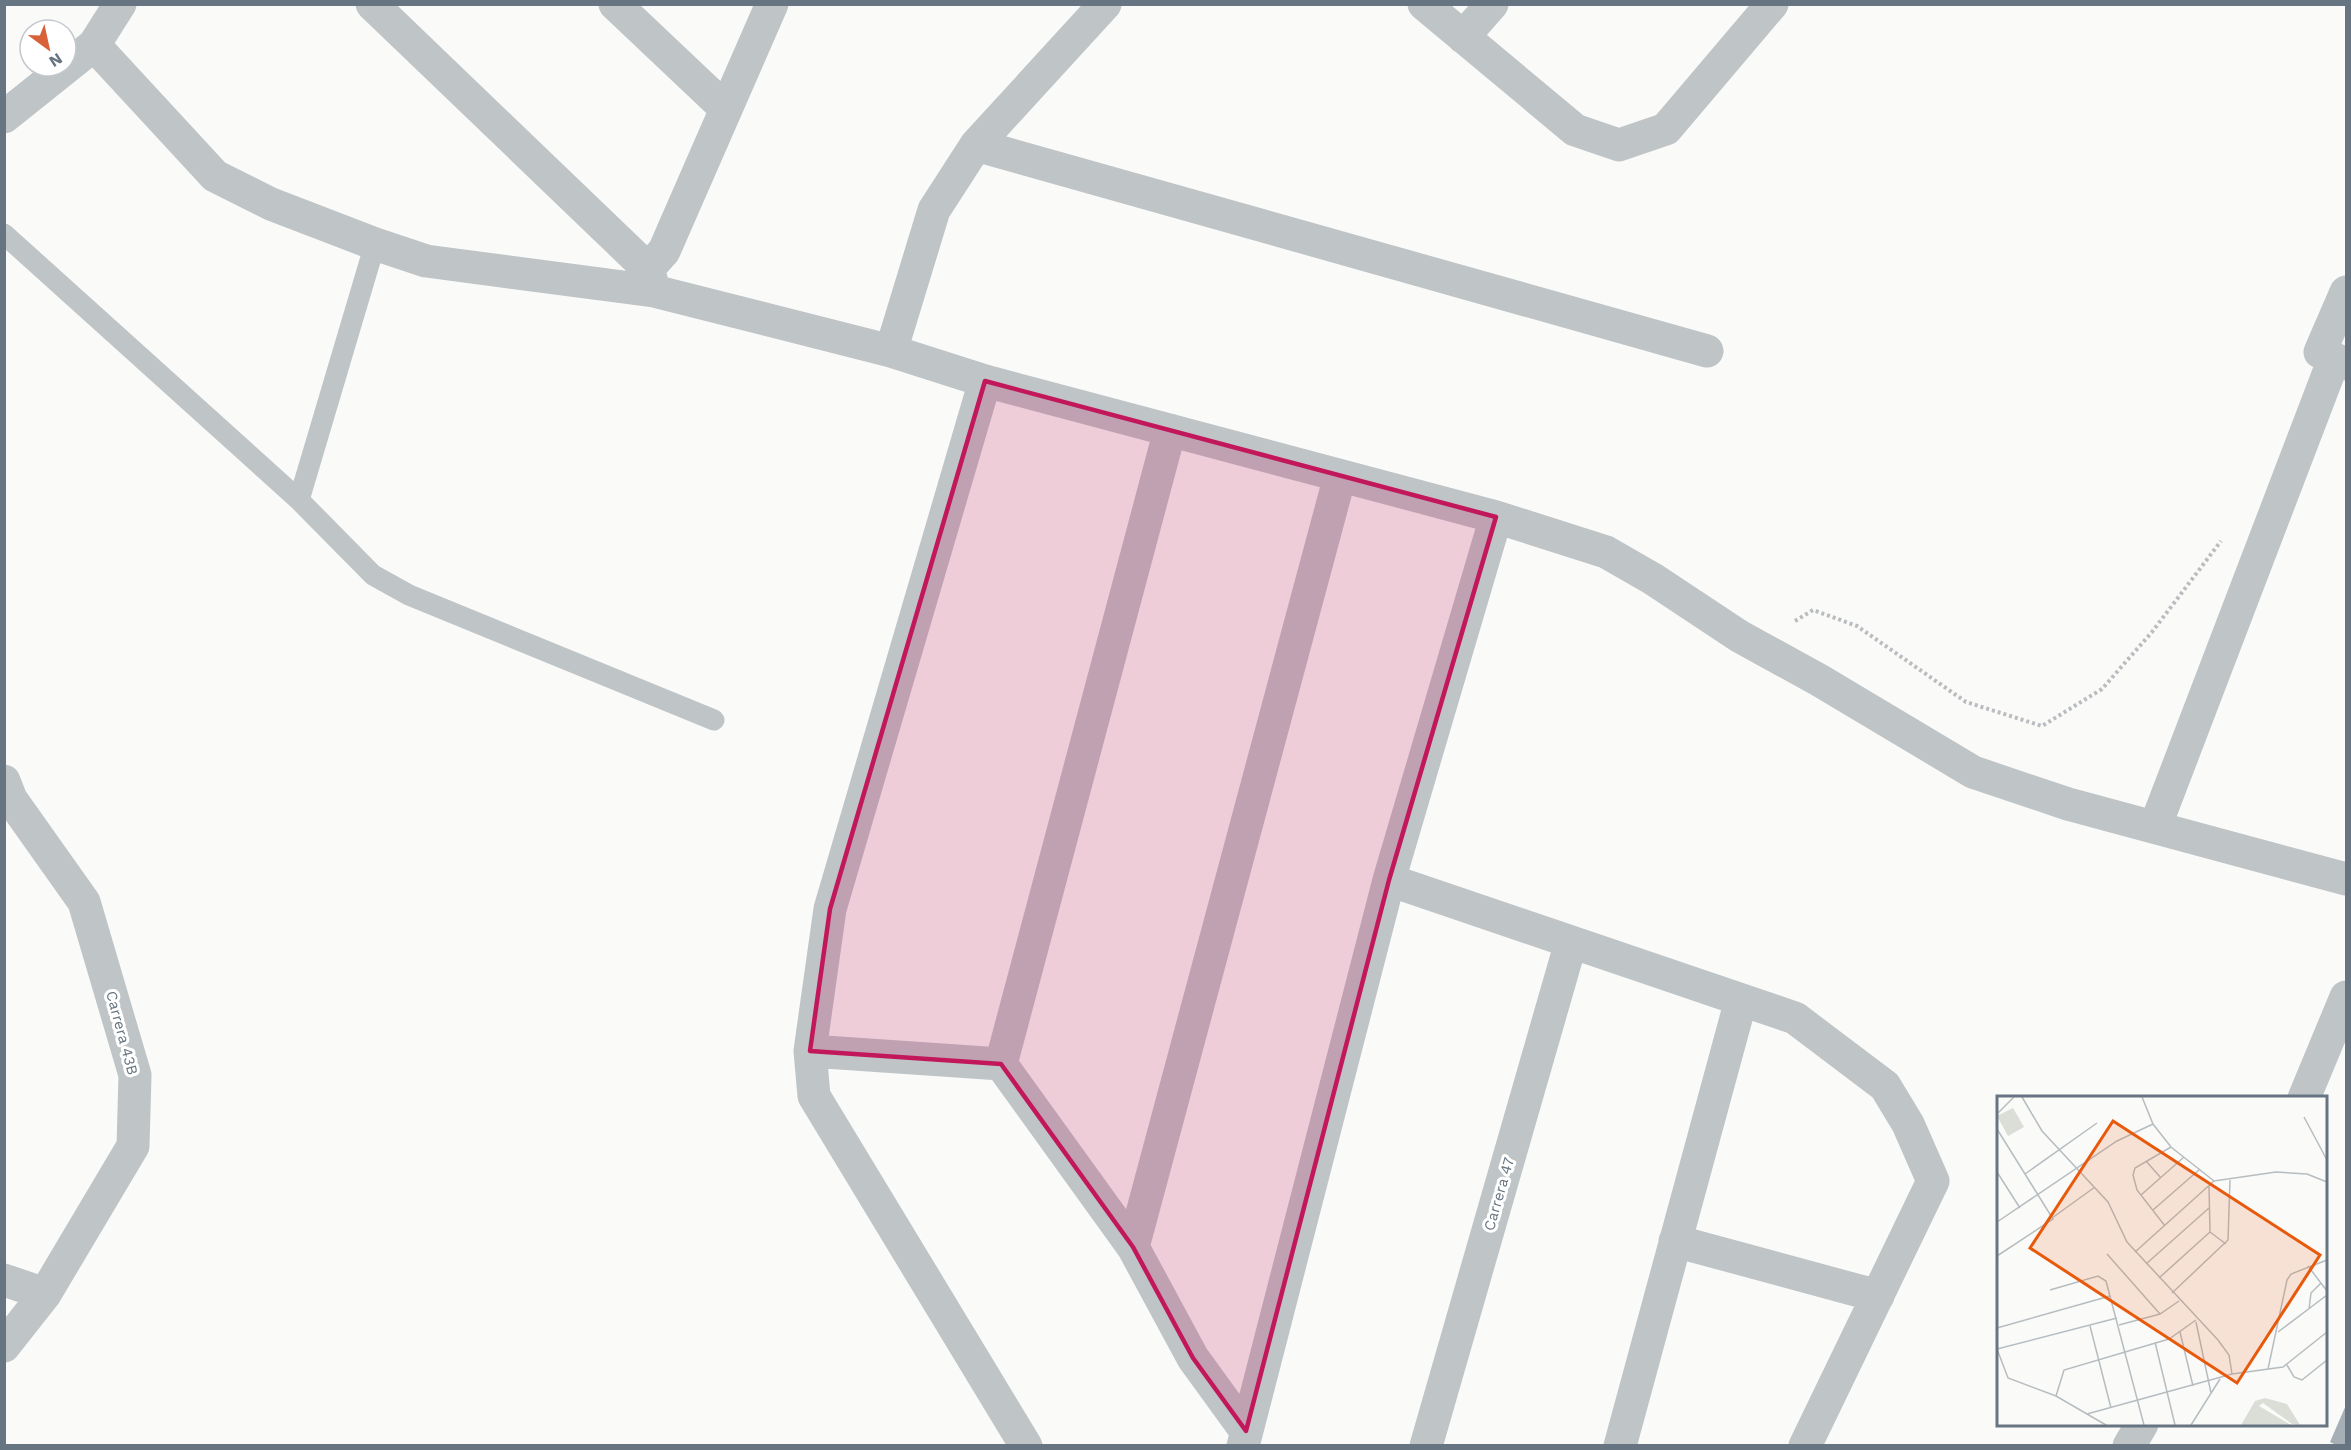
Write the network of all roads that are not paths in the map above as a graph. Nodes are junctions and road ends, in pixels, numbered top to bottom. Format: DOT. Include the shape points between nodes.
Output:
graph roads {
  1 [pos="120,4"];
  2 [pos="372,4"];
  3 [pos="615,4"];
  4 [pos="772,4"];
  5 [pos="1105,4"];
  6 [pos="1424,4"];
  7 [pos="1492,4"];
  8 [pos="1772,4"];
  9 [pos="1463,37"];
  10 [pos="94,45"];
  11 [pos="726,108"];
  12 [pos="4,117"];
  13 [pos="976,145"];
  14 [pos="4,234"];
  15 [pos="375,244"];
  16 [pos="651,280"];
  17 [pos="2346,292"];
  18 [pos="891,351"];
  19 [pos="1707,351"];
  20 [pos="2340,362"];
  21 [pos="985,381"];
  22 [pos="1170,430"];
  23 [pos="1340,476"];
  24 [pos="299,500"];
  25 [pos="1496,517"];
  26 [pos="714,720"];
  27 [pos="4,781"];
  28 [pos="2155,827"];
  29 [pos="2346,879"];
  30 [pos="1389,880"];
  31 [pos="1572,942"];
  32 [pos="2346,996"];
  33 [pos="1741,1000"];
  34 [pos="810,1051"];
  35 [pos="1000,1064"];
  36 [pos="2305,1096"];
  37 [pos="1676,1241"];
  38 [pos="1133,1247"];
  39 [pos="4,1280"];
  40 [pos="45,1294"];
  41 [pos="1878,1296"];
  42 [pos="4,1347"];
  43 [pos="2141,1426"];
  44 [pos="1245,1438"];
  45 [pos="1026,1446"];
  46 [pos="1426,1446"];
  47 [pos="1620,1446"];
  48 [pos="1805,1446"];
  49 [pos="2129,1446"];
  1 -- 10 [label="street"];
  2 -- 16 [label="street"];
  3 -- 11 [label="street"];
  4 -- 11 [label="street"];
  5 -- 13 [label="street"];
  6 -- 9 [label="street"];
  7 -- 9 [label="street"];
  8 -- 9 [label="street" via="1666,129 1619,145 1575,130"];
  10 -- 12 [label="street"];
  10 -- 15 [label="street" via="215,176 271,204"];
  11 -- 16 [label="street"];
  13 -- 18 [label="street" via="934,210"];
  13 -- 19 [label="street"];
  14 -- 24 [label="lane"];
  15 -- 16 [label="street" via="426,261"];
  15 -- 24 [label="lane"];
  16 -- 18 [label="street"];
  17 -- 20 [label="street" via="2320,352"];
  18 -- 21 [label="street"];
  20 -- 28 [label="street"];
  21 -- 22 [label="street"];
  21 -- 34 [label="street" via="830,909"];
  22 -- 23 [label="street"];
  22 -- 35 [label="street"];
  23 -- 25 [label="street"];
  23 -- 38 [label="street"];
  24 -- 26 [label="lane" via="373,575 409,595"];
  25 -- 28 [label="street" via="1606,552 1739,636 1973,772 2068,804"];
  25 -- 30 [label="street"];
  27 -- 40 [label="street, Carrera 43B" via="11,799 84,902 135,1075 133,1146"];
  28 -- 29 [label="street"];
  30 -- 31 [label="street"];
  30 -- 44 [label="street"];
  31 -- 33 [label="street"];
  31 -- 46 [label="street, Carrera 47"];
  32 -- 36 [label="street"];
  33 -- 37 [label="street"];
  33 -- 41 [label="street" via="1795,1018 1885,1086 1908,1124 1933,1180"];
  34 -- 35 [label="street"];
  34 -- 45 [label="street" via="814,1096"];
  35 -- 38 [label="street"];
  37 -- 41 [label="street"];
  37 -- 47 [label="street"];
  38 -- 44 [label="street" via="1193,1358"];
  39 -- 40 [label="street"];
  40 -- 42 [label="street, Carrera 43B"];
  41 -- 48 [label="street"];
  43 -- 49 [label="street"];
}
